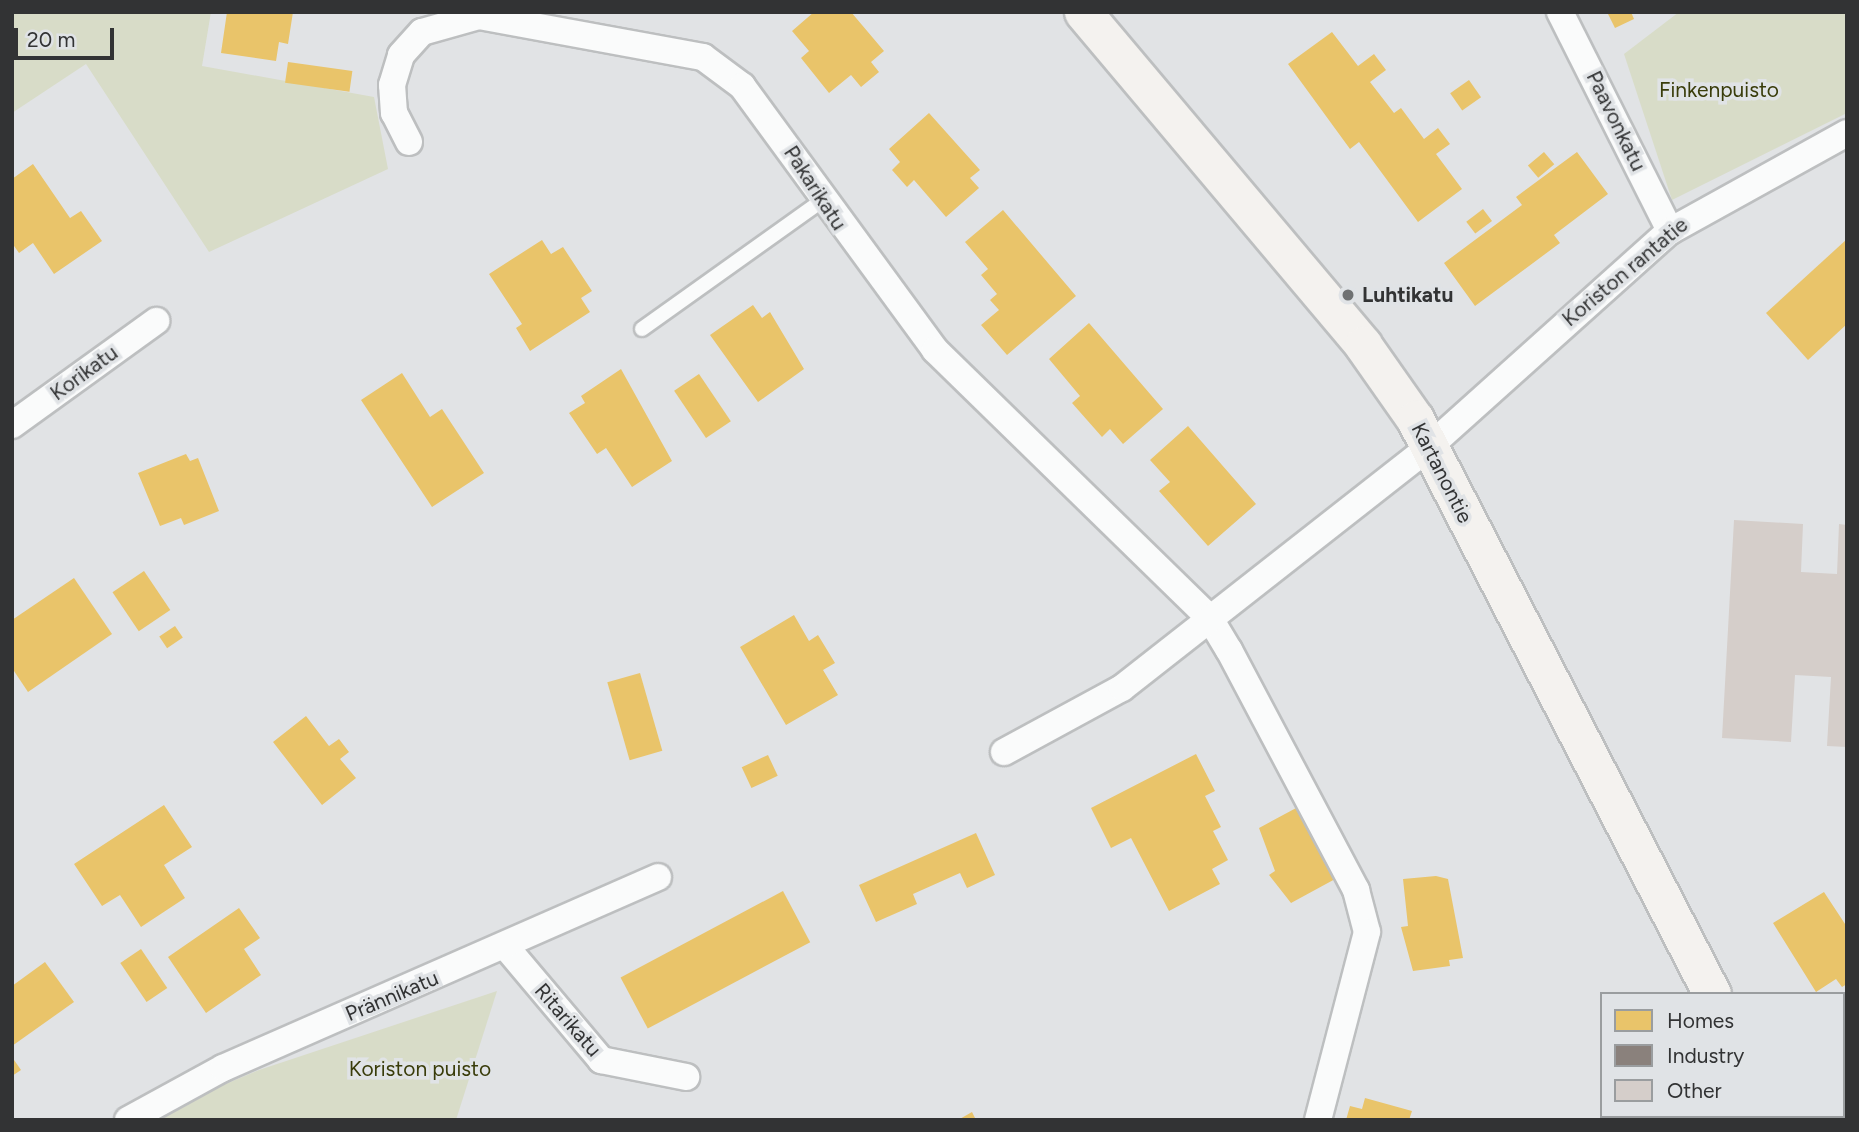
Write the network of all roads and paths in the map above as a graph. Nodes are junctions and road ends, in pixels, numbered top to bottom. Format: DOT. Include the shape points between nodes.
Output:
graph roads {
  1 [pos="1083,12"];
  2 [pos="1560,12"];
  3 [pos="1847,134"];
  4 [pos="409,142"];
  5 [pos="823,200"];
  6 [pos="1670,230"];
  7 [pos="156,321"];
  8 [pos="642,329"];
  9 [pos="12,425"];
  10 [pos="1429,447"];
  11 [pos="1209,617"];
  12 [pos="1004,752"];
  13 [pos="658,877"];
  14 [pos="506,947"];
  15 [pos="1711,992"];
  16 [pos="686,1077"];
  17 [pos="128,1120"];
  18 [pos="1318,1120"];
  1 -- 10 [label="street, Kartanontie" via="1363,345"];
  2 -- 6 [label="street, Paavonkatu"];
  3 -- 6 [label="street, Koriston rantatie"];
  4 -- 5 [label="street, Pakarikatu" via="394,113 392,85 401,55 422,32 451,21 513,18 702,57 742,86"];
  5 -- 8 [label="lane"];
  5 -- 11 [label="street, Pakarikatu" via="902,312 990,410"];
  6 -- 10 [label="street, Koriston rantatie"];
  7 -- 9 [label="street, Korikatu"];
  10 -- 11 [label="street"];
  10 -- 15 [label="street, Kartanontie"];
  11 -- 12 [label="street" via="1122,688"];
  11 -- 18 [label="street, Pakarikatu" via="1363,911 1366,955"];
  13 -- 14 [label="street, Prännikatu"];
  14 -- 16 [label="street, Ritarikatu" via="601,1060"];
  14 -- 17 [label="street, Prännikatu" via="223,1068"];
}
